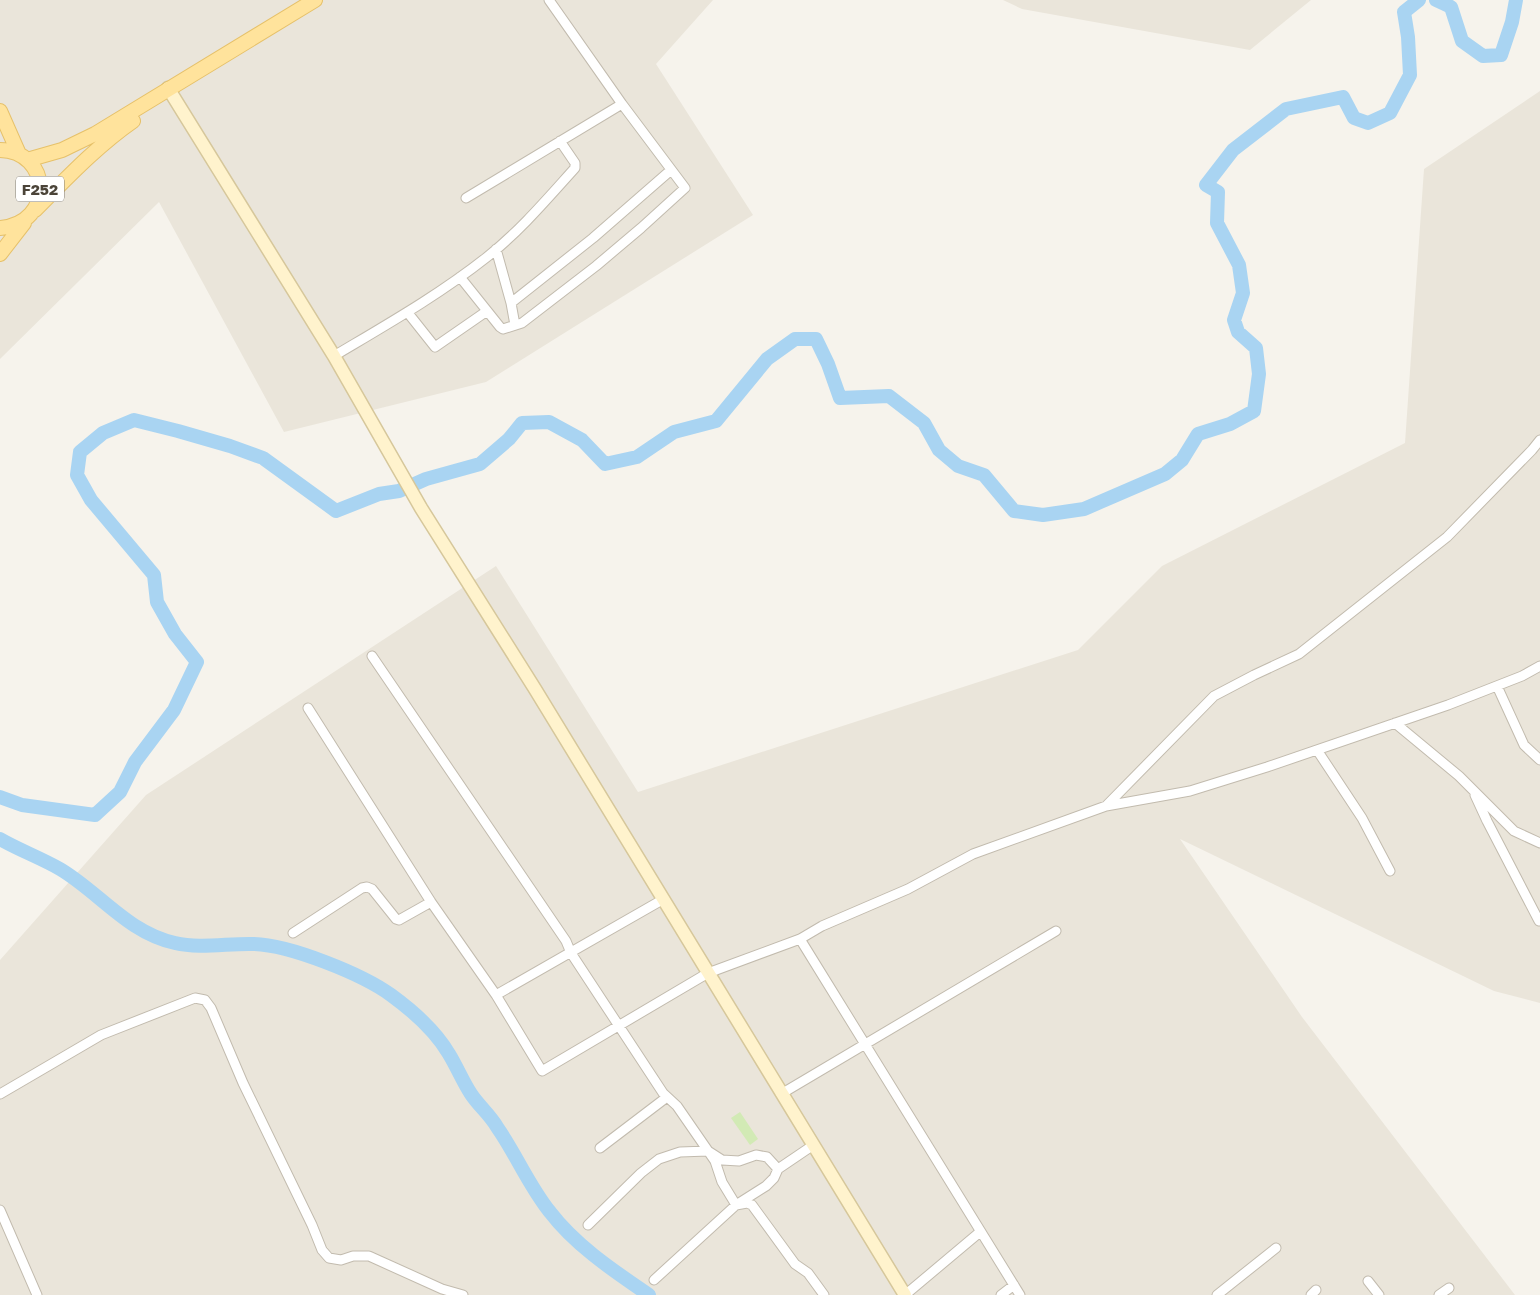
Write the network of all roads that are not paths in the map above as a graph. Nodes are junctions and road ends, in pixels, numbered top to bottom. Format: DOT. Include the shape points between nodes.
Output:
graph roads {
  1 [pos="315,0"];
  2 [pos="550,0"];
  3 [pos="170,91"];
  4 [pos="622,104"];
  5 [pos="0,111"];
  6 [pos="560,141"];
  7 [pos="0,150"];
  8 [pos="23,157"];
  9 [pos="670,170"];
  10 [pos="466,198"];
  11 [pos="31,215"];
  12 [pos="0,228"];
  13 [pos="496,249"];
  14 [pos="0,254"];
  15 [pos="460,277"];
  16 [pos="511,303"];
  17 [pos="487,311"];
  18 [pos="408,312"];
  19 [pos="515,325"];
  20 [pos="334,356"];
  21 [pos="1540,440"];
  22 [pos="372,656"];
  23 [pos="1540,666"];
  24 [pos="1497,686"];
  25 [pos="308,708"];
  26 [pos="1396,723"];
  27 [pos="1317,750"];
  28 [pos="1540,760"];
  29 [pos="1473,790"];
  30 [pos="1106,806"];
  31 [pos="1540,843"];
  32 [pos="1390,871"];
  33 [pos="662,900"];
  34 [pos="431,902"];
  35 [pos="1539,921"];
  36 [pos="1056,930"];
  37 [pos="293,933"];
  38 [pos="800,939"];
  39 [pos="571,953"];
  40 [pos="708,973"];
  41 [pos="496,995"];
  42 [pos="618,1026"];
  43 [pos="864,1044"];
  44 [pos="0,1094"];
  45 [pos="781,1094"];
  46 [pos="667,1096"];
  47 [pos="600,1148"];
  48 [pos="810,1148"];
  49 [pos="708,1151"];
  50 [pos="778,1169"];
  51 [pos="736,1205"];
  52 [pos="0,1210"];
  53 [pos="588,1225"];
  54 [pos="980,1232"];
  55 [pos="1276,1248"];
  56 [pos="654,1280"];
  57 [pos="1368,1281"];
  58 [pos="1014,1285"];
  59 [pos="1449,1288"];
  60 [pos="37,1295"];
  61 [pos="463,1295"];
  62 [pos="824,1295"];
  63 [pos="905,1295"];
  64 [pos="1002,1295"];
  65 [pos="1020,1295"];
  66 [pos="1217,1295"];
  67 [pos="1379,1295"];
  68 [pos="1439,1295"];
  1 -- 3 [label="main road"];
  2 -- 4 [label="street"];
  3 -- 8 [label="main road" via="75,145"];
  3 -- 11 [label="main road" via="119,130"];
  3 -- 20 [label="street"];
  4 -- 6 [label="street"];
  4 -- 9 [label="street"];
  5 -- 8 [label="main road, F252"];
  6 -- 10 [label="street"];
  6 -- 13 [label="street" via="575,168 530,218"];
  7 -- 8 [label="main road, F252"];
  8 -- 11 [label="main road, F252" via="36,171 40,184 40,197"];
  9 -- 16 [label="street" via="593,238"];
  9 -- 19 [label="street" via="684,184 684,191 596,266 522,323"];
  11 -- 12 [label="main road, F252" via="13,227"];
  11 -- 14 [label="main road, F252"];
  13 -- 15 [label="street"];
  13 -- 16 [label="street"];
  15 -- 17 [label="street"];
  15 -- 18 [label="street"];
  16 -- 19 [label="street"];
  17 -- 18 [label="street" via="435,348"];
  17 -- 19 [label="street" via="503,329"];
  18 -- 20 [label="street"];
  20 -- 33 [label="street" via="421,508"];
  21 -- 30 [label="street" via="1447,537 1299,654 1214,696"];
  22 -- 39 [label="street" via="566,941"];
  23 -- 24 [label="street"];
  24 -- 26 [label="street"];
  24 -- 28 [label="street" via="1524,744"];
  25 -- 34 [label="street"];
  26 -- 27 [label="street"];
  26 -- 29 [label="street"];
  27 -- 30 [label="street" via="1190,791"];
  27 -- 32 [label="street" via="1362,818"];
  29 -- 31 [label="street" via="1514,831"];
  29 -- 35 [label="street"];
  30 -- 38 [label="street" via="973,854 908,889 822,926"];
  33 -- 39 [label="street"];
  33 -- 40 [label="street"];
  34 -- 37 [label="street" via="399,920 372,889 362,888"];
  34 -- 41 [label="street"];
  36 -- 43 [label="street"];
  38 -- 40 [label="street"];
  38 -- 43 [label="street"];
  39 -- 41 [label="street"];
  39 -- 42 [label="street"];
  40 -- 42 [label="street"];
  40 -- 45 [label="street"];
  41 -- 42 [label="street" via="542,1071"];
  42 -- 46 [label="street"];
  43 -- 45 [label="street"];
  43 -- 54 [label="street"];
  44 -- 61 [label="street" via="101,1034 196,998 206,1000 322,1250 330,1258 341,1260 369,1256 442,1289"];
  45 -- 63 [label="street"];
  46 -- 47 [label="street"];
  46 -- 49 [label="street"];
  48 -- 50 [label="street"];
  49 -- 50 [label="street" via="722,1160 739,1161 756,1155 767,1157"];
  49 -- 51 [label="street"];
  49 -- 53 [label="street" via="680,1152 660,1159 640,1173"];
  50 -- 51 [label="street" via="766,1186"];
  51 -- 56 [label="street"];
  51 -- 62 [label="street" via="752,1205 795,1264 808,1273"];
  52 -- 60 [label="street"];
  54 -- 58 [label="street"];
  54 -- 63 [label="street"];
  55 -- 66 [label="street"];
  57 -- 67 [label="street"];
  58 -- 64 [label="street"];
  58 -- 65 [label="street"];
  59 -- 68 [label="street"];
}
